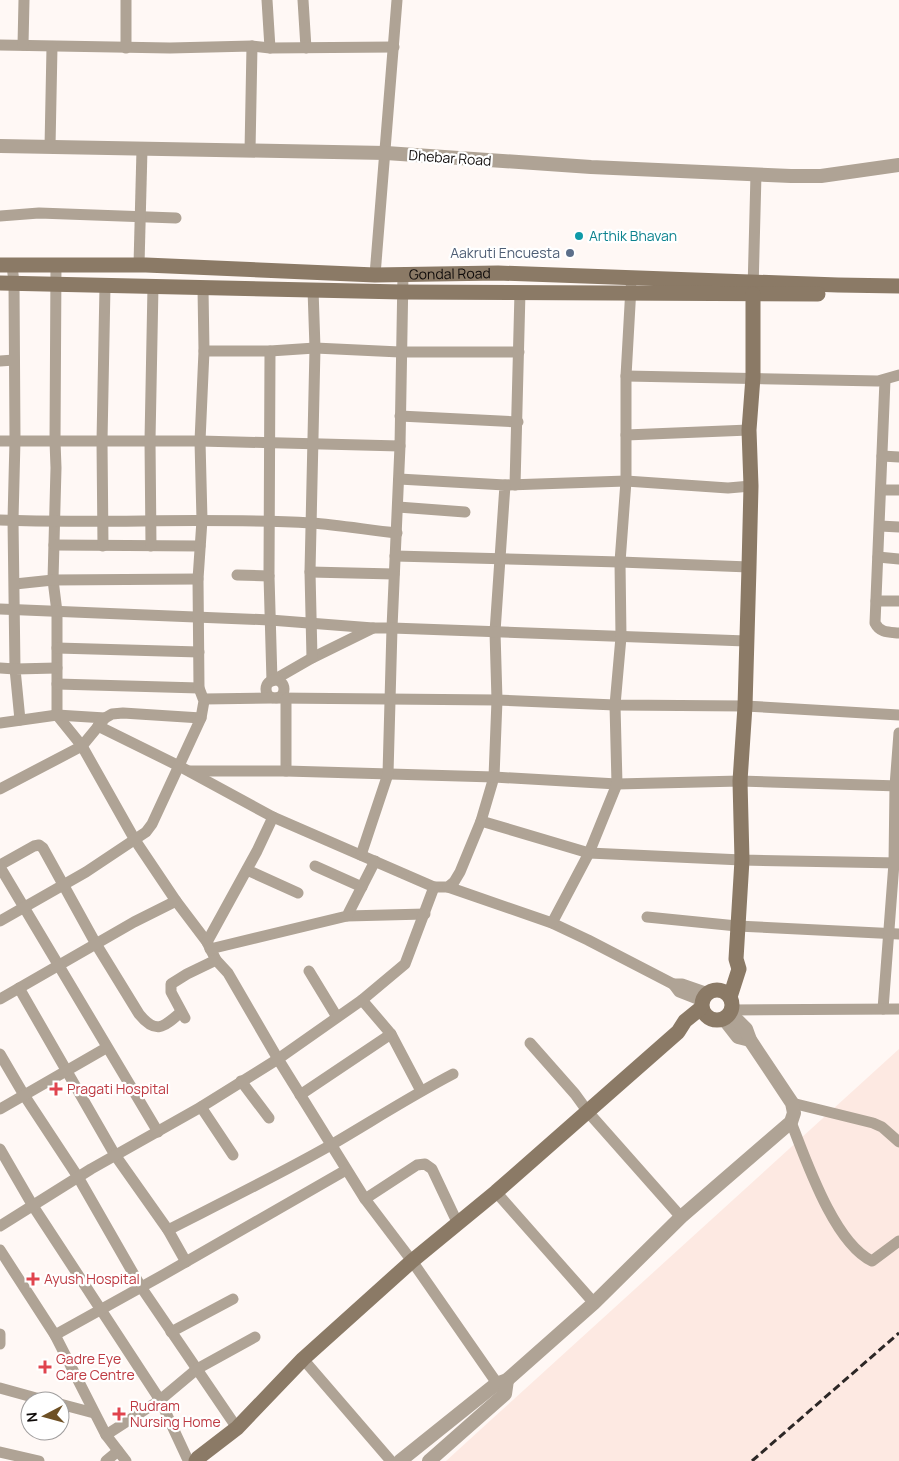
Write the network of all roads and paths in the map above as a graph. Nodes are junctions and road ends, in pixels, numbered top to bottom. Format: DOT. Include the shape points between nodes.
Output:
graph roads {
  1 [pos="24,0"];
  2 [pos="126,0"];
  3 [pos="267,0"];
  4 [pos="302,0"];
  5 [pos="397,0"];
  6 [pos="0,45"];
  7 [pos="23,45"];
  8 [pos="252,46"];
  9 [pos="52,47"];
  10 [pos="394,47"];
  11 [pos="126,48"];
  12 [pos="270,48"];
  13 [pos="306,48"];
  14 [pos="0,146"];
  15 [pos="50,147"];
  16 [pos="142,149"];
  17 [pos="250,151"];
  18 [pos="386,154"];
  19 [pos="899,165"];
  20 [pos="756,174"];
  21 [pos="0,216"];
  22 [pos="140,216"];
  23 [pos="176,218"];
  24 [pos="56,264"];
  25 [pos="6,265"];
  26 [pos="139,265"];
  27 [pos="403,274"];
  28 [pos="376,275"];
  29 [pos="7,283"];
  30 [pos="57,284"];
  31 [pos="631,285"];
  32 [pos="105,286"];
  33 [pos="153,286"];
  34 [pos="899,286"];
  35 [pos="203,288"];
  36 [pos="754,288"];
  37 [pos="313,289"];
  38 [pos="402,292"];
  39 [pos="520,292"];
  40 [pos="899,296"];
  41 [pos="315,348"];
  42 [pos="270,351"];
  43 [pos="204,352"];
  44 [pos="400,352"];
  45 [pos="519,352"];
  46 [pos="14,360"];
  47 [pos="0,361"];
  48 [pos="899,375"];
  49 [pos="626,376"];
  50 [pos="753,378"];
  51 [pos="885,380"];
  52 [pos="400,416"];
  53 [pos="518,422"];
  54 [pos="749,430"];
  55 [pos="626,435"];
  56 [pos="15,440"];
  57 [pos="150,440"];
  58 [pos="0,441"];
  59 [pos="55,441"];
  60 [pos="102,441"];
  61 [pos="200,441"];
  62 [pos="312,442"];
  63 [pos="270,443"];
  64 [pos="400,446"];
  65 [pos="882,456"];
  66 [pos="899,456"];
  67 [pos="399,479"];
  68 [pos="626,480"];
  69 [pos="510,485"];
  70 [pos="751,486"];
  71 [pos="881,490"];
  72 [pos="899,490"];
  73 [pos="398,507"];
  74 [pos="465,512"];
  75 [pos="0,520"];
  76 [pos="13,520"];
  77 [pos="55,520"];
  78 [pos="152,520"];
  79 [pos="202,520"];
  80 [pos="103,522"];
  81 [pos="269,522"];
  82 [pos="311,523"];
  83 [pos="880,526"];
  84 [pos="899,527"];
  85 [pos="397,533"];
  86 [pos="54,545"];
  87 [pos="103,546"];
  88 [pos="151,546"];
  89 [pos="200,546"];
  90 [pos="395,556"];
  91 [pos="878,557"];
  92 [pos="501,559"];
  93 [pos="899,559"];
  94 [pos="620,562"];
  95 [pos="749,567"];
  96 [pos="310,572"];
  97 [pos="394,574"];
  98 [pos="237,575"];
  99 [pos="269,576"];
  100 [pos="198,579"];
  101 [pos="53,580"];
  102 [pos="15,584"];
  103 [pos="876,601"];
  104 [pos="899,601"];
  105 [pos="0,609"];
  106 [pos="15,609"];
  107 [pos="56,612"];
  108 [pos="199,618"];
  109 [pos="270,620"];
  110 [pos="311,623"];
  111 [pos="373,628"];
  112 [pos="392,628"];
  113 [pos="496,632"];
  114 [pos="899,633"];
  115 [pos="621,637"];
  116 [pos="746,641"];
  117 [pos="57,648"];
  118 [pos="199,652"];
  119 [pos="312,658"];
  120 [pos="0,668"];
  121 [pos="57,668"];
  122 [pos="15,669"];
  123 [pos="270,682"];
  124 [pos="57,684"];
  125 [pos="199,688"];
  126 [pos="234,698"];
  127 [pos="278,698"];
  128 [pos="204,699"];
  129 [pos="389,700"];
  130 [pos="497,700"];
  131 [pos="615,705"];
  132 [pos="745,706"];
  133 [pos="56,715"];
  134 [pos="899,715"];
  135 [pos="201,718"];
  136 [pos="20,720"];
  137 [pos="101,722"];
  138 [pos="0,723"];
  139 [pos="899,733"];
  140 [pos="82,746"];
  141 [pos="183,769"];
  142 [pos="286,771"];
  143 [pos="388,774"];
  144 [pos="494,777"];
  145 [pos="740,781"];
  146 [pos="617,784"];
  147 [pos="897,786"];
  148 [pos="0,789"];
  149 [pos="273,817"];
  150 [pos="481,822"];
  151 [pos="139,836"];
  152 [pos="589,852"];
  153 [pos="360,855"];
  154 [pos="742,860"];
  155 [pos="375,861"];
  156 [pos="896,863"];
  157 [pos="0,866"];
  158 [pos="316,866"];
  159 [pos="247,870"];
  160 [pos="63,886"];
  161 [pos="362,887"];
  162 [pos="434,887"];
  163 [pos="448,887"];
  164 [pos="298,893"];
  165 [pos="176,901"];
  166 [pos="24,907"];
  167 [pos="425,914"];
  168 [pos="348,916"];
  169 [pos="646,917"];
  170 [pos="0,921"];
  171 [pos="552,923"];
  172 [pos="737,926"];
  173 [pos="894,934"];
  174 [pos="96,944"];
  175 [pos="209,945"];
  176 [pos="216,960"];
  177 [pos="59,966"];
  178 [pos="309,971"];
  179 [pos="19,988"];
  180 [pos="0,999"];
  181 [pos="362,1000"];
  182 [pos="704,1005"];
  183 [pos="728,1006"];
  184 [pos="883,1009"];
  185 [pos="899,1009"];
  186 [pos="337,1017"];
  187 [pos="392,1034"];
  188 [pos="530,1043"];
  189 [pos="106,1048"];
  190 [pos="0,1054"];
  191 [pos="278,1058"];
  192 [pos="67,1070"];
  193 [pos="453,1074"];
  194 [pos="241,1081"];
  195 [pos="421,1091"];
  196 [pos="24,1095"];
  197 [pos="300,1095"];
  198 [pos="792,1103"];
  199 [pos="201,1107"];
  200 [pos="0,1109"];
  201 [pos="588,1112"];
  202 [pos="269,1118"];
  203 [pos="791,1122"];
  204 [pos="158,1132"];
  205 [pos="899,1142"];
  206 [pos="330,1145"];
  207 [pos="0,1149"];
  208 [pos="115,1155"];
  209 [pos="232,1155"];
  210 [pos="346,1170"];
  211 [pos="78,1178"];
  212 [pos="496,1192"];
  213 [pos="365,1200"];
  214 [pos="32,1206"];
  215 [pos="681,1216"];
  216 [pos="458,1224"];
  217 [pos="0,1226"];
  218 [pos="168,1230"];
  219 [pos="899,1241"];
  220 [pos="0,1250"];
  221 [pos="412,1261"];
  222 [pos="186,1262"];
  223 [pos="141,1287"];
  224 [pos="234,1299"];
  225 [pos="594,1303"];
  226 [pos="101,1308"];
  227 [pos="170,1332"];
  228 [pos="0,1334"];
  229 [pos="55,1335"];
  230 [pos="255,1337"];
  231 [pos="0,1344"];
  232 [pos="303,1359"];
  233 [pos="197,1369"];
  234 [pos="503,1386"];
  235 [pos="0,1388"];
  236 [pos="20,1394"];
  237 [pos="160,1400"];
  238 [pos="70,1407"];
  239 [pos="94,1414"];
  240 [pos="237,1428"];
  241 [pos="106,1435"];
  242 [pos="118,1451"];
  243 [pos="0,1452"];
  244 [pos="191,1460"];
  245 [pos="38,1461"];
  246 [pos="106,1461"];
  247 [pos="126,1461"];
  248 [pos="391,1461"];
  249 [pos="400,1461"];
  250 [pos="429,1461"];
  1 -- 7 [label="street"];
  2 -- 11 [label="street"];
  3 -- 12 [label="street"];
  4 -- 13 [label="street"];
  5 -- 10 [label="street"];
  6 -- 7 [label="street"];
  7 -- 9 [label="street"];
  8 -- 11 [label="street"];
  8 -- 12 [label="street"];
  8 -- 17 [label="street"];
  9 -- 11 [label="street"];
  9 -- 15 [label="street"];
  10 -- 13 [label="street"];
  10 -- 18 [label="street"];
  12 -- 13 [label="street"];
  14 -- 15 [label="street, Dhebar Road"];
  15 -- 16 [label="street, Dhebar Road"];
  16 -- 17 [label="street, Dhebar Road"];
  16 -- 22 [label="street"];
  17 -- 18 [label="street, Dhebar Road"];
  18 -- 20 [label="street, Dhebar Road"];
  18 -- 28 [label="street"];
  19 -- 20 [label="street, Dhebar Road" via="821,176"];
  20 -- 36 [label="street"];
  21 -- 22 [label="street" via="39,213"];
  22 -- 23 [label="street"];
  22 -- 26 [label="street"];
  24 -- 25 [label="main road, Gondal Road"];
  24 -- 26 [label="main road, Gondal Road"];
  24 -- 30 [label="street"];
  25 -- 29 [label="street"];
  26 -- 28 [label="main road, Gondal Road"];
  27 -- 28 [label="main road, Gondal Road"];
  27 -- 31 [label="main road, Gondal Road" via="498,273"];
  27 -- 38 [label="street"];
  29 -- 30 [label="main road, Gondal Road"];
  29 -- 46 [label="street"];
  30 -- 32 [label="main road, Gondal Road"];
  30 -- 59 [label="street"];
  31 -- 36 [label="main road, Gondal Road"];
  31 -- 39 [label="main road, Gondal Road"];
  31 -- 49 [label="street"];
  32 -- 33 [label="main road, Gondal Road"];
  32 -- 60 [label="street"];
  33 -- 35 [label="main road, Gondal Road"];
  33 -- 57 [label="street"];
  34 -- 36 [label="main road, Gondal Road"];
  35 -- 37 [label="main road, Gondal Road"];
  35 -- 43 [label="street"];
  36 -- 40 [label="main road, Gondal Road"];
  36 -- 50 [label="main road"];
  37 -- 38 [label="main road, Gondal Road"];
  37 -- 41 [label="street"];
  38 -- 39 [label="main road, Gondal Road"];
  38 -- 44 [label="street"];
  39 -- 45 [label="street"];
  41 -- 42 [label="street"];
  41 -- 44 [label="street"];
  41 -- 62 [label="street"];
  42 -- 43 [label="street"];
  42 -- 63 [label="street"];
  43 -- 61 [label="street"];
  44 -- 45 [label="street"];
  44 -- 52 [label="street"];
  45 -- 53 [label="street"];
  46 -- 47 [label="street"];
  46 -- 56 [label="street"];
  48 -- 51 [label="street"];
  49 -- 50 [label="street"];
  49 -- 55 [label="street"];
  50 -- 51 [label="street"];
  50 -- 54 [label="main road"];
  51 -- 65 [label="street"];
  52 -- 53 [label="street"];
  52 -- 64 [label="street"];
  53 -- 69 [label="street"];
  54 -- 55 [label="street"];
  54 -- 70 [label="main road"];
  55 -- 68 [label="street"];
  56 -- 58 [label="street"];
  56 -- 59 [label="street"];
  56 -- 76 [label="street"];
  57 -- 60 [label="street"];
  57 -- 61 [label="street"];
  57 -- 78 [label="street"];
  59 -- 60 [label="street"];
  59 -- 77 [label="street"];
  60 -- 80 [label="street"];
  61 -- 63 [label="street"];
  61 -- 79 [label="street"];
  62 -- 63 [label="street"];
  62 -- 64 [label="street"];
  62 -- 82 [label="street"];
  63 -- 81 [label="street"];
  64 -- 67 [label="street"];
  65 -- 66 [label="street"];
  65 -- 71 [label="street"];
  67 -- 69 [label="street"];
  67 -- 73 [label="street"];
  68 -- 69 [label="street"];
  68 -- 70 [label="street" via="728,488"];
  68 -- 94 [label="street"];
  69 -- 92 [label="street"];
  70 -- 95 [label="main road"];
  71 -- 72 [label="street"];
  71 -- 83 [label="street"];
  73 -- 74 [label="street"];
  73 -- 85 [label="street"];
  75 -- 76 [label="street"];
  76 -- 77 [label="street"];
  76 -- 102 [label="street"];
  77 -- 80 [label="street"];
  77 -- 86 [label="street"];
  78 -- 79 [label="street"];
  78 -- 80 [label="street"];
  78 -- 88 [label="street"];
  79 -- 81 [label="street"];
  79 -- 89 [label="street"];
  80 -- 87 [label="street"];
  81 -- 82 [label="street"];
  81 -- 99 [label="street"];
  82 -- 85 [label="street"];
  82 -- 96 [label="street"];
  83 -- 84 [label="street"];
  83 -- 91 [label="street"];
  85 -- 90 [label="street"];
  86 -- 87 [label="street"];
  86 -- 101 [label="street"];
  87 -- 88 [label="street"];
  88 -- 89 [label="street"];
  89 -- 100 [label="street"];
  90 -- 92 [label="street"];
  90 -- 97 [label="street"];
  91 -- 93 [label="street"];
  91 -- 103 [label="street"];
  92 -- 94 [label="street"];
  92 -- 113 [label="street"];
  94 -- 95 [label="street"];
  94 -- 115 [label="street"];
  95 -- 116 [label="main road"];
  96 -- 97 [label="street"];
  96 -- 110 [label="street"];
  97 -- 112 [label="street"];
  98 -- 99 [label="street"];
  99 -- 109 [label="street"];
  100 -- 101 [label="street"];
  100 -- 108 [label="street"];
  101 -- 102 [label="street"];
  101 -- 107 [label="street"];
  102 -- 106 [label="street"];
  103 -- 104 [label="street"];
  103 -- 114 [label="street" via="875,623 878,628"];
  105 -- 106 [label="street"];
  106 -- 107 [label="street"];
  106 -- 122 [label="street"];
  107 -- 108 [label="street"];
  107 -- 117 [label="street"];
  108 -- 109 [label="street"];
  108 -- 118 [label="street"];
  109 -- 110 [label="street"];
  109 -- 123 [label="street"];
  110 -- 111 [label="street"];
  110 -- 119 [label="street"];
  111 -- 112 [label="street"];
  111 -- 119 [label="street"];
  112 -- 113 [label="street"];
  112 -- 129 [label="street"];
  113 -- 115 [label="street"];
  113 -- 130 [label="street"];
  115 -- 116 [label="street"];
  115 -- 131 [label="street"];
  116 -- 132 [label="main road"];
  117 -- 118 [label="street"];
  117 -- 121 [label="street"];
  118 -- 125 [label="street"];
  119 -- 123 [label="street"];
  120 -- 122 [label="street"];
  121 -- 122 [label="street"];
  121 -- 124 [label="street"];
  122 -- 136 [label="street"];
  123 -- 126 [label="street"];
  123 -- 127 [label="street" via="280,682 284,686 284,693"];
  124 -- 125 [label="street"];
  124 -- 133 [label="street"];
  125 -- 128 [label="street"];
  126 -- 127 [label="street"];
  126 -- 128 [label="street"];
  127 -- 129 [label="street"];
  127 -- 142 [label="street"];
  128 -- 135 [label="street"];
  129 -- 130 [label="street"];
  129 -- 143 [label="street"];
  130 -- 131 [label="street"];
  130 -- 144 [label="street"];
  131 -- 132 [label="street"];
  131 -- 146 [label="street"];
  132 -- 134 [label="street"];
  132 -- 145 [label="main road"];
  133 -- 136 [label="street"];
  133 -- 137 [label="street"];
  133 -- 140 [label="street"];
  135 -- 137 [label="street" via="122,713 112,714"];
  135 -- 141 [label="street"];
  136 -- 138 [label="street"];
  137 -- 140 [label="street"];
  137 -- 141 [label="street"];
  139 -- 147 [label="street"];
  140 -- 148 [label="street"];
  140 -- 151 [label="street"];
  141 -- 142 [label="street"];
  141 -- 149 [label="street"];
  141 -- 151 [label="street" via="152,824"];
  142 -- 143 [label="street"];
  143 -- 144 [label="street"];
  143 -- 153 [label="street"];
  144 -- 146 [label="street"];
  144 -- 150 [label="street"];
  145 -- 146 [label="street"];
  145 -- 147 [label="street"];
  145 -- 154 [label="main road"];
  146 -- 152 [label="street"];
  147 -- 156 [label="street"];
  149 -- 153 [label="street"];
  149 -- 159 [label="street"];
  150 -- 152 [label="street"];
  150 -- 163 [label="street" via="460,872"];
  151 -- 160 [label="street"];
  151 -- 165 [label="street"];
  152 -- 154 [label="street"];
  152 -- 171 [label="street"];
  153 -- 155 [label="street"];
  154 -- 156 [label="street"];
  154 -- 172 [label="main road"];
  155 -- 161 [label="street"];
  155 -- 162 [label="street"];
  156 -- 173 [label="street"];
  157 -- 160 [label="street" via="39,845 51,859"];
  157 -- 166 [label="street"];
  158 -- 161 [label="street"];
  159 -- 164 [label="street"];
  159 -- 175 [label="street"];
  160 -- 166 [label="street"];
  160 -- 174 [label="street"];
  161 -- 168 [label="street"];
  162 -- 163 [label="street"];
  162 -- 167 [label="street"];
  163 -- 171 [label="street"];
  165 -- 174 [label="street"];
  165 -- 175 [label="street"];
  166 -- 170 [label="street"];
  166 -- 177 [label="street"];
  167 -- 168 [label="street"];
  167 -- 181 [label="street" via="405,964"];
  168 -- 175 [label="street"];
  169 -- 172 [label="street"];
  171 -- 182 [label="street" via="673,984 680,992"];
  172 -- 173 [label="street"];
  172 -- 183 [label="main road" via="736,959 739,969"];
  173 -- 184 [label="street"];
  174 -- 176 [label="street" via="147,1024 158,1027 183,1015 171,992 171,984"];
  174 -- 177 [label="street"];
  175 -- 176 [label="street"];
  176 -- 191 [label="street" via="228,973"];
  177 -- 179 [label="street"];
  177 -- 189 [label="street"];
  178 -- 186 [label="street"];
  179 -- 180 [label="street"];
  179 -- 192 [label="street"];
  181 -- 186 [label="street"];
  181 -- 187 [label="street"];
  182 -- 183 [label="main road" via="714,990"];
  182 -- 183 [label="main road" via="714,1021"];
  182 -- 201 [label="main road" via="691,1029 678,1032"];
  183 -- 184 [label="street"];
  183 -- 198 [label="street"];
  184 -- 185 [label="street"];
  186 -- 191 [label="street"];
  187 -- 195 [label="street"];
  187 -- 197 [label="street"];
  188 -- 201 [label="street"];
  189 -- 192 [label="street"];
  189 -- 204 [label="street"];
  190 -- 196 [label="street"];
  191 -- 194 [label="street"];
  191 -- 197 [label="street"];
  192 -- 196 [label="street"];
  192 -- 208 [label="street"];
  193 -- 195 [label="street"];
  194 -- 199 [label="street"];
  194 -- 202 [label="street"];
  195 -- 206 [label="street"];
  196 -- 200 [label="street"];
  196 -- 211 [label="street"];
  197 -- 206 [label="street"];
  198 -- 203 [label="street" via="794,1113"];
  198 -- 205 [label="street" via="873,1123"];
  199 -- 204 [label="street"];
  199 -- 209 [label="street"];
  201 -- 212 [label="main road"];
  201 -- 215 [label="street"];
  203 -- 215 [label="street"];
  203 -- 219 [label="street" via="819,1191 848,1242 872,1261"];
  204 -- 208 [label="street"];
  206 -- 210 [label="street"];
  206 -- 218 [label="street"];
  207 -- 214 [label="street"];
  208 -- 211 [label="street"];
  208 -- 218 [label="street"];
  210 -- 213 [label="street"];
  210 -- 222 [label="street"];
  211 -- 214 [label="street"];
  211 -- 223 [label="street"];
  212 -- 216 [label="main road"];
  212 -- 225 [label="street"];
  213 -- 216 [label="street" via="417,1165 425,1164 432,1169"];
  213 -- 221 [label="street"];
  214 -- 217 [label="street"];
  214 -- 226 [label="street"];
  215 -- 225 [label="street"];
  216 -- 221 [label="main road"];
  218 -- 222 [label="street"];
  220 -- 229 [label="street"];
  221 -- 232 [label="main road"];
  221 -- 234 [label="street"];
  222 -- 223 [label="street"];
  223 -- 226 [label="street"];
  223 -- 227 [label="street"];
  224 -- 227 [label="street"];
  225 -- 234 [label="street"];
  226 -- 229 [label="street"];
  226 -- 237 [label="street"];
  227 -- 233 [label="street"];
  228 -- 231 [label="street"];
  229 -- 239 [label="street"];
  230 -- 233 [label="street"];
  232 -- 240 [label="main road"];
  232 -- 248 [label="street"];
  233 -- 237 [label="street"];
  233 -- 240 [label="street"];
  234 -- 249 [label="street"];
  234 -- 250 [label="street"];
  235 -- 236 [label="street"];
  237 -- 241 [label="street"];
  237 -- 244 [label="street"];
  238 -- 239 [label="street"];
  239 -- 241 [label="street"];
  240 -- 244 [label="main road"];
  241 -- 242 [label="street"];
  242 -- 246 [label="street"];
  242 -- 247 [label="street"];
  243 -- 245 [label="street"];
}
